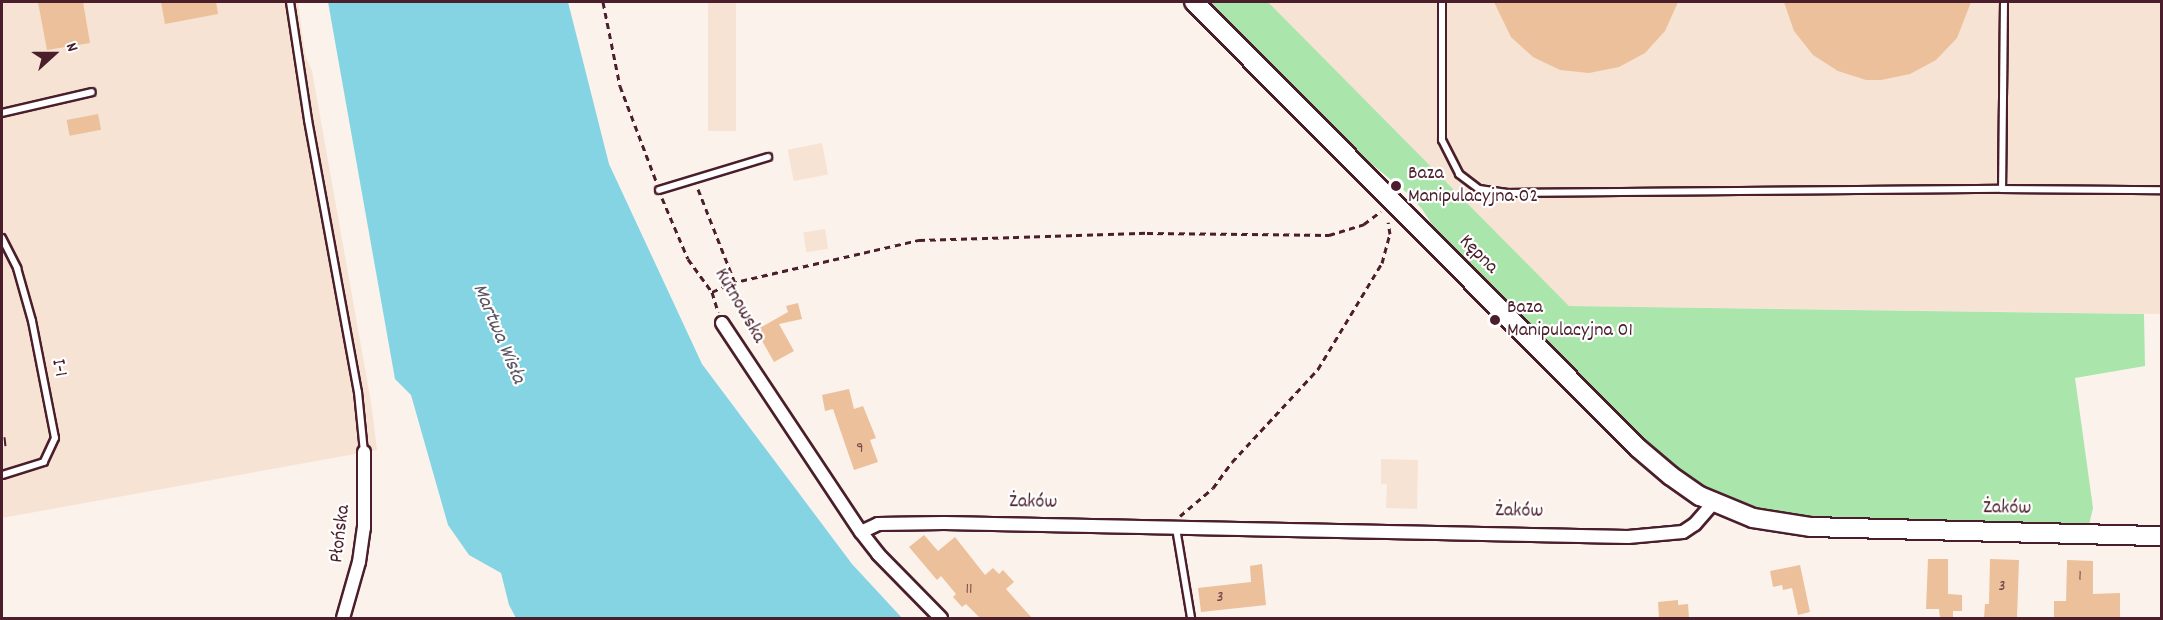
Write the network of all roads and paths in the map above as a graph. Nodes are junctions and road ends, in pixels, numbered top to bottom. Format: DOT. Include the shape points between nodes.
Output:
graph roads {
  1 [pos="290,2"];
  2 [pos="603,2"];
  3 [pos="1194,2"];
  4 [pos="1442,2"];
  5 [pos="2004,2"];
  6 [pos="92,92"];
  7 [pos="2,113"];
  8 [pos="768,157"];
  9 [pos="694,179"];
  10 [pos="2002,189"];
  11 [pos="659,190"];
  12 [pos="2162,190"];
  13 [pos="2,238"];
  14 [pos="735,283"];
  15 [pos="712,292"];
  16 [pos="722,323"];
  17 [pos="364,452"];
  18 [pos="2,475"];
  19 [pos="1713,503"];
  20 [pos="1176,528"];
  21 [pos="861,532"];
  22 [pos="2162,536"];
  23 [pos="343,618"];
  24 [pos="941,618"];
  25 [pos="1191,618"];
  1 -- 17 [label="lane" via="358,392"];
  2 -- 11 [label="path, Kutnowska" via="621,86"];
  3 -- 19 [label="street, Kępna" via="1638,448 1684,486"];
  4 -- 10 [label="lane" via="1442,140 1459,174 1479,189 1506,193"];
  5 -- 10 [label="lane"];
  6 -- 7 [label="lane"];
  8 -- 9 [label="lane"];
  9 -- 11 [label="lane"];
  9 -- 14 [label="path"];
  10 -- 12 [label="lane"];
  11 -- 15 [label="path, Kutnowska" via="687,259"];
  13 -- 18 [label="lane, I-1" via="17,268 32,321 55,438 44,462"];
  14 -- 15 [label="path"];
  14 -- 20 [label="path" via="918,240 1148,233 1329,235 1364,224 1386,208 1390,234 1382,263 1318,369 1212,488 1186,510"];
  15 -- 16 [label="path, Kutnowska"];
  16 -- 21 [label="street, Kutnowska"];
  17 -- 23 [label="street, Płońska" via="364,528"];
  19 -- 20 [label="street, Żaków" via="1683,532 1628,537"];
  19 -- 22 [label="street, Żaków" via="1753,518 1811,527"];
  20 -- 21 [label="street, Żaków" via="890,523"];
  20 -- 25 [label="lane"];
  21 -- 24 [label="street, Kutnowska"];
}
